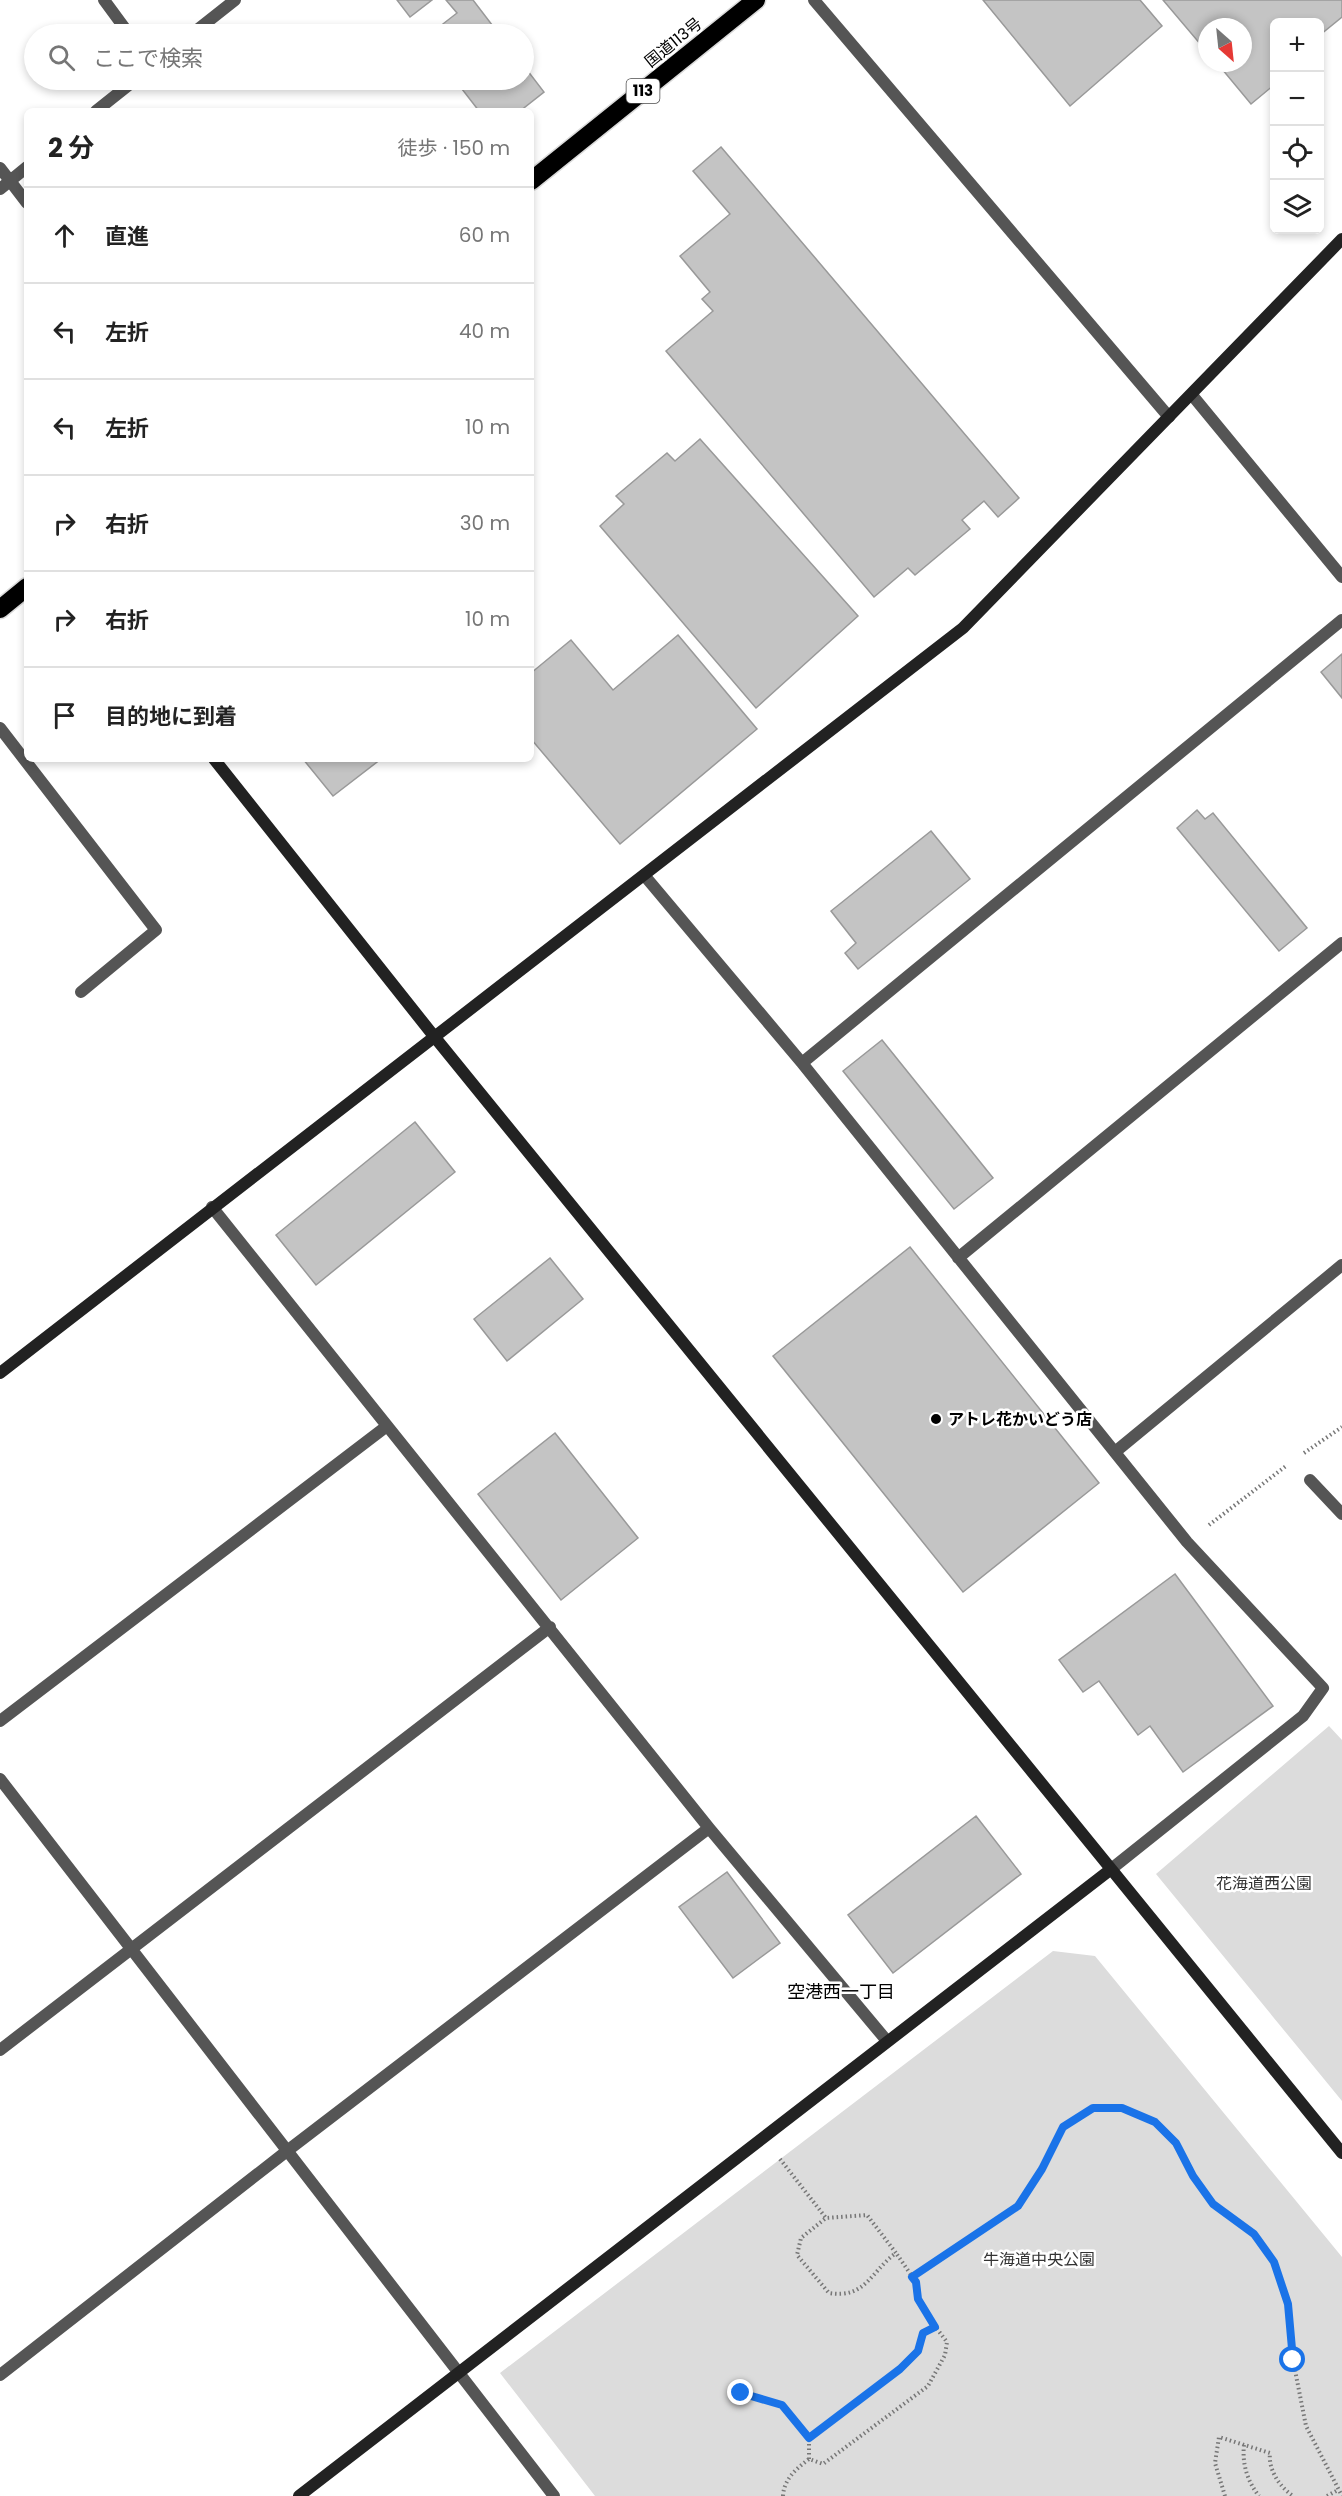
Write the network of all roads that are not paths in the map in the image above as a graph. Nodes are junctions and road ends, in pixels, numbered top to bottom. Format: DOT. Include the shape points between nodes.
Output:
graph roads {
  1 [pos="104,0"];
  2 [pos="235,0"];
  3 [pos="756,0"];
  4 [pos="814,0"];
  5 [pos="122,24"];
  6 [pos="205,24"];
  7 [pos="122,90"];
  8 [pos="100,108"];
  9 [pos="0,168"];
  10 [pos="24,169"];
  11 [pos="534,179"];
  12 [pos="5,185"];
  13 [pos="24,200"];
  14 [pos="1342,239"];
  15 [pos="1192,395"];
  16 [pos="1169,417"];
  17 [pos="1342,577"];
  18 [pos="24,589"];
  19 [pos="0,609"];
  20 [pos="1342,620"];
  21 [pos="0,728"];
  22 [pos="24,759"];
  23 [pos="26,762"];
  24 [pos="216,762"];
  25 [pos="644,875"];
  26 [pos="1342,943"];
  27 [pos="81,992"];
  28 [pos="433,1035"];
  29 [pos="801,1063"];
  30 [pos="212,1207"];
  31 [pos="958,1258"];
  32 [pos="1342,1265"];
  33 [pos="0,1373"];
  34 [pos="387,1426"];
  35 [pos="1115,1452"];
  36 [pos="1310,1480"];
  37 [pos="1342,1514"];
  38 [pos="550,1627"];
  39 [pos="0,1720"];
  40 [pos="0,1779"];
  41 [pos="709,1828"];
  42 [pos="1110,1870"];
  43 [pos="131,1949"];
  44 [pos="887,2041"];
  45 [pos="0,2050"];
  46 [pos="287,2151"];
  47 [pos="1342,2153"];
  48 [pos="459,2372"];
  49 [pos="0,2374"];
  50 [pos="299,2496"];
  51 [pos="554,2496"];
  1 -- 5 [label="street"];
  2 -- 6 [label="street"];
  3 -- 11 [label="highway, 国道113号 / 113"];
  4 -- 16 [label="street"];
  7 -- 8 [label="street"];
  9 -- 12 [label="street"];
  10 -- 12 [label="street"];
  12 -- 13 [label="street"];
  14 -- 15 [label="street"];
  15 -- 16 [label="street"];
  15 -- 17 [label="street"];
  16 -- 25 [label="street" via="963,628"];
  18 -- 19 [label="highway"];
  20 -- 29 [label="street"];
  21 -- 22 [label="street"];
  23 -- 27 [label="street" via="156,930"];
  24 -- 28 [label="street"];
  25 -- 28 [label="street"];
  25 -- 29 [label="street"];
  26 -- 31 [label="street"];
  28 -- 30 [label="street"];
  28 -- 42 [label="street"];
  29 -- 31 [label="street"];
  30 -- 33 [label="street"];
  30 -- 34 [label="street"];
  31 -- 35 [label="street"];
  32 -- 35 [label="street"];
  34 -- 38 [label="street"];
  34 -- 39 [label="street"];
  35 -- 42 [label="street" via="1187,1542 1323,1688 1303,1716"];
  36 -- 37 [label="street"];
  38 -- 41 [label="street"];
  38 -- 43 [label="street"];
  40 -- 43 [label="street"];
  41 -- 44 [label="street"];
  41 -- 46 [label="street"];
  42 -- 44 [label="street"];
  42 -- 47 [label="street"];
  43 -- 45 [label="street"];
  43 -- 46 [label="street"];
  44 -- 48 [label="street"];
  46 -- 48 [label="street"];
  46 -- 49 [label="street"];
  48 -- 50 [label="street"];
  48 -- 51 [label="street"];
}
